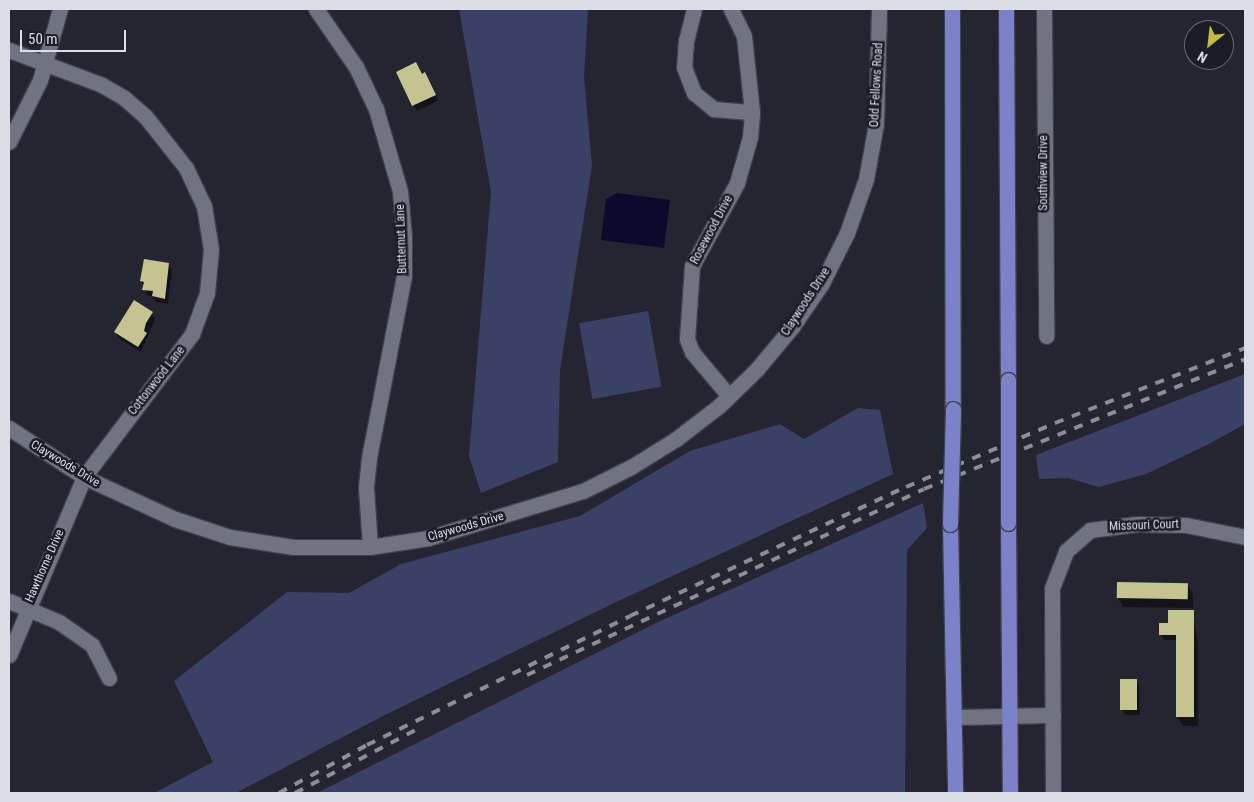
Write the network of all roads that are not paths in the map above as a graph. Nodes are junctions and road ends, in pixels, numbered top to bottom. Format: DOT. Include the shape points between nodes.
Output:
graph roads {
  1 [pos="60,9"];
  2 [pos="316,9"];
  3 [pos="694,9"];
  4 [pos="731,9"];
  5 [pos="879,9"];
  6 [pos="952,9"];
  7 [pos="1006,9"];
  8 [pos="1044,9"];
  9 [pos="9,50"];
  10 [pos="45,63"];
  11 [pos="752,112"];
  12 [pos="9,142"];
  13 [pos="841,245"];
  14 [pos="1046,336"];
  15 [pos="729,396"];
  16 [pos="9,428"];
  17 [pos="84,478"];
  18 [pos="1245,537"];
  19 [pos="370,547"];
  20 [pos="9,601"];
  21 [pos="26,608"];
  22 [pos="9,655"];
  23 [pos="109,678"];
  24 [pos="1053,715"];
  25 [pos="1010,716"];
  26 [pos="956,717"];
  27 [pos="955,793"];
  28 [pos="1010,793"];
  29 [pos="1053,793"];
  1 -- 10 [label="street"];
  2 -- 19 [label="street, Butternut Lane" via="356,67 376,109 395,172 404,237 404,276 369,458 366,488"];
  3 -- 11 [label="street" via="686,40 684,68 694,93 714,109"];
  4 -- 11 [label="street, Rosewood Drive" via="744,36"];
  5 -- 13 [label="street, Odd Fellows Road" via="876,124 866,179"];
  6 -- 26 [label="highway, bridge" via="953,409 950,524"];
  7 -- 25 [label="highway, bridge"];
  8 -- 14 [label="street, Southview Drive"];
  9 -- 10 [label="street, Cottonwood Lane"];
  10 -- 12 [label="street" via="26,112"];
  10 -- 17 [label="street, Cottonwood Lane" via="102,85 123,97 145,116 186,168 204,206 210,242 207,293 192,334"];
  11 -- 15 [label="street, Rosewood Drive" via="750,137 737,183 692,266 687,340 692,352"];
  13 -- 15 [label="street, Claywoods Drive" via="822,283 792,328"];
  15 -- 19 [label="street, Claywoods Drive" via="676,439 583,491 428,538"];
  16 -- 17 [label="street, Claywoods Drive"];
  17 -- 19 [label="street, Claywoods Drive" via="175,519 230,537 293,547"];
  17 -- 21 [label="street, Hawthorne Drive"];
  18 -- 24 [label="street, Missouri Court" via="1186,524 1137,524 1090,530 1074,542 1059,563 1052,588"];
  20 -- 21 [label="street"];
  21 -- 22 [label="street, Hawthorne Drive"];
  21 -- 23 [label="street" via="59,622 92,645"];
  24 -- 25 [label="street"];
  24 -- 29 [label="street, Missouri Court"];
  25 -- 26 [label="street"];
  25 -- 28 [label="highway"];
  26 -- 27 [label="highway"];
}
